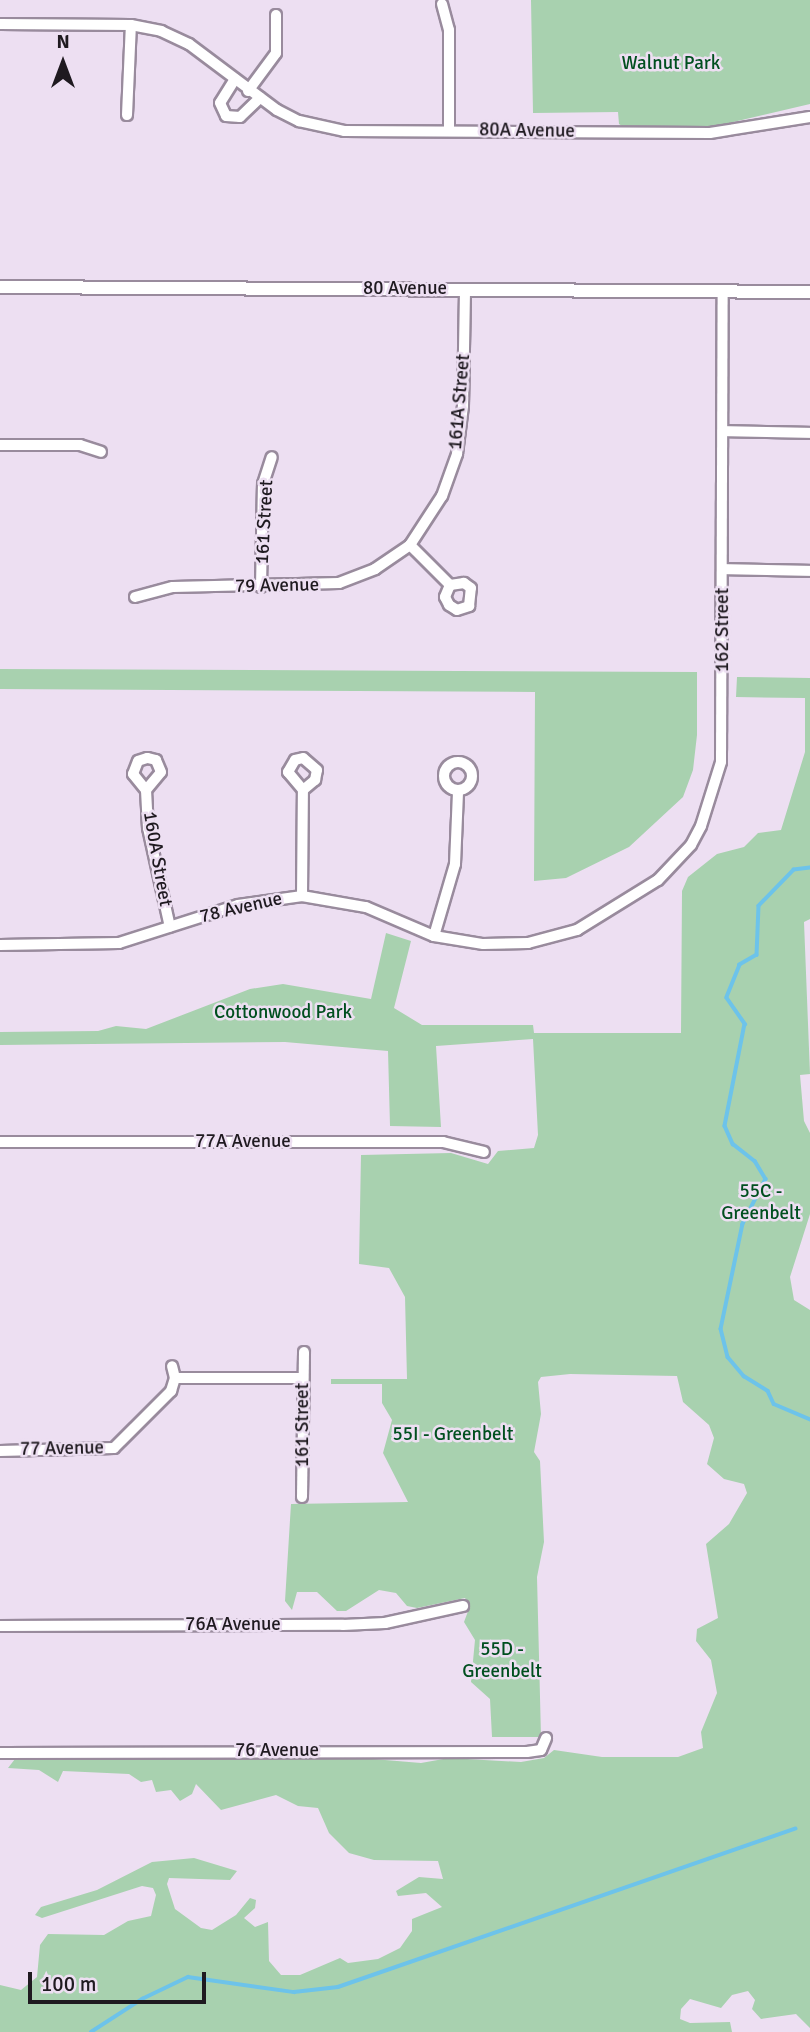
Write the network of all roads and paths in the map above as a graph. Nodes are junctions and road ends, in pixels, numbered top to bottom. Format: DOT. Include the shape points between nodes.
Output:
graph roads {
  1 [pos="442,4"];
  2 [pos="276,15"];
  3 [pos="0,24"];
  4 [pos="131,25"];
  5 [pos="234,79"];
  6 [pos="248,91"];
  7 [pos="260,98"];
  8 [pos="127,115"];
  9 [pos="805,117"];
  10 [pos="449,130"];
  11 [pos="0,286"];
  12 [pos="465,289"];
  13 [pos="723,292"];
  14 [pos="810,292"];
  15 [pos="723,430"];
  16 [pos="810,433"];
  17 [pos="0,445"];
  18 [pos="101,452"];
  19 [pos="272,457"];
  20 [pos="410,545"];
  21 [pos="723,569"];
  22 [pos="810,571"];
  23 [pos="450,585"];
  24 [pos="261,587"];
  25 [pos="135,597"];
  26 [pos="146,790"];
  27 [pos="303,790"];
  28 [pos="458,792"];
  29 [pos="302,896"];
  30 [pos="600,918"];
  31 [pos="170,927"];
  32 [pos="435,936"];
  33 [pos="0,945"];
  34 [pos="0,1142"];
  35 [pos="484,1152"];
  36 [pos="304,1352"];
  37 [pos="172,1366"];
  38 [pos="175,1378"];
  39 [pos="303,1378"];
  40 [pos="0,1451"];
  41 [pos="302,1497"];
  42 [pos="463,1606"];
  43 [pos="0,1626"];
  44 [pos="546,1738"];
  45 [pos="0,1753"];
  1 -- 10 [label="street" via="449,30"];
  2 -- 6 [label="street" via="276,52"];
  3 -- 4 [label="street, 80A Avenue"];
  4 -- 5 [label="street, 80A Avenue" via="176,37"];
  4 -- 8 [label="street"];
  5 -- 6 [label="street, 80A Avenue"];
  5 -- 7 [label="street" via="220,103 226,116 240,117"];
  6 -- 7 [label="street, 80A Avenue"];
  7 -- 10 [label="street, 80A Avenue" via="299,121 325,128"];
  9 -- 10 [label="street, 80A Avenue" via="697,133"];
  11 -- 12 [label="street, 80 Avenue"];
  12 -- 13 [label="street, 80 Avenue"];
  12 -- 20 [label="street, 161A Street" via="463,406 457,454 442,496"];
  13 -- 14 [label="street, 80 Avenue"];
  13 -- 15 [label="street, 162 Street"];
  15 -- 16 [label="street"];
  15 -- 21 [label="street, 162 Street"];
  17 -- 18 [label="street" via="80,445"];
  19 -- 24 [label="street, 161 Street" via="263,484"];
  20 -- 23 [label="street"];
  20 -- 24 [label="street, 79 Avenue" via="366,574 339,583"];
  21 -- 22 [label="street"];
  21 -- 30 [label="street, 162 Street" via="722,744 708,807 691,845 675,863 658,880"];
  24 -- 25 [label="street, 79 Avenue" via="173,587"];
  26 -- 31 [label="street, 160A Street" via="148,828"];
  27 -- 29 [label="street"];
  28 -- 32 [label="street" via="455,864"];
  29 -- 31 [label="street, 78 Avenue" via="258,900"];
  29 -- 32 [label="street, 78 Avenue" via="366,907"];
  30 -- 32 [label="street, 78 Avenue" via="577,930 528,943 483,944"];
  31 -- 33 [label="street, 78 Avenue" via="102,945"];
  34 -- 35 [label="street, 77A Avenue" via="443,1142"];
  36 -- 39 [label="street, 161 Street"];
  37 -- 38 [label="street"];
  38 -- 39 [label="street"];
  38 -- 40 [label="street, 77 Avenue" via="171,1391 114,1448"];
  39 -- 41 [label="street, 161 Street"];
  42 -- 43 [label="street, 76A Avenue" via="385,1623 343,1625"];
  44 -- 45 [label="street, 76 Avenue" via="544,1748 527,1752"];
}
